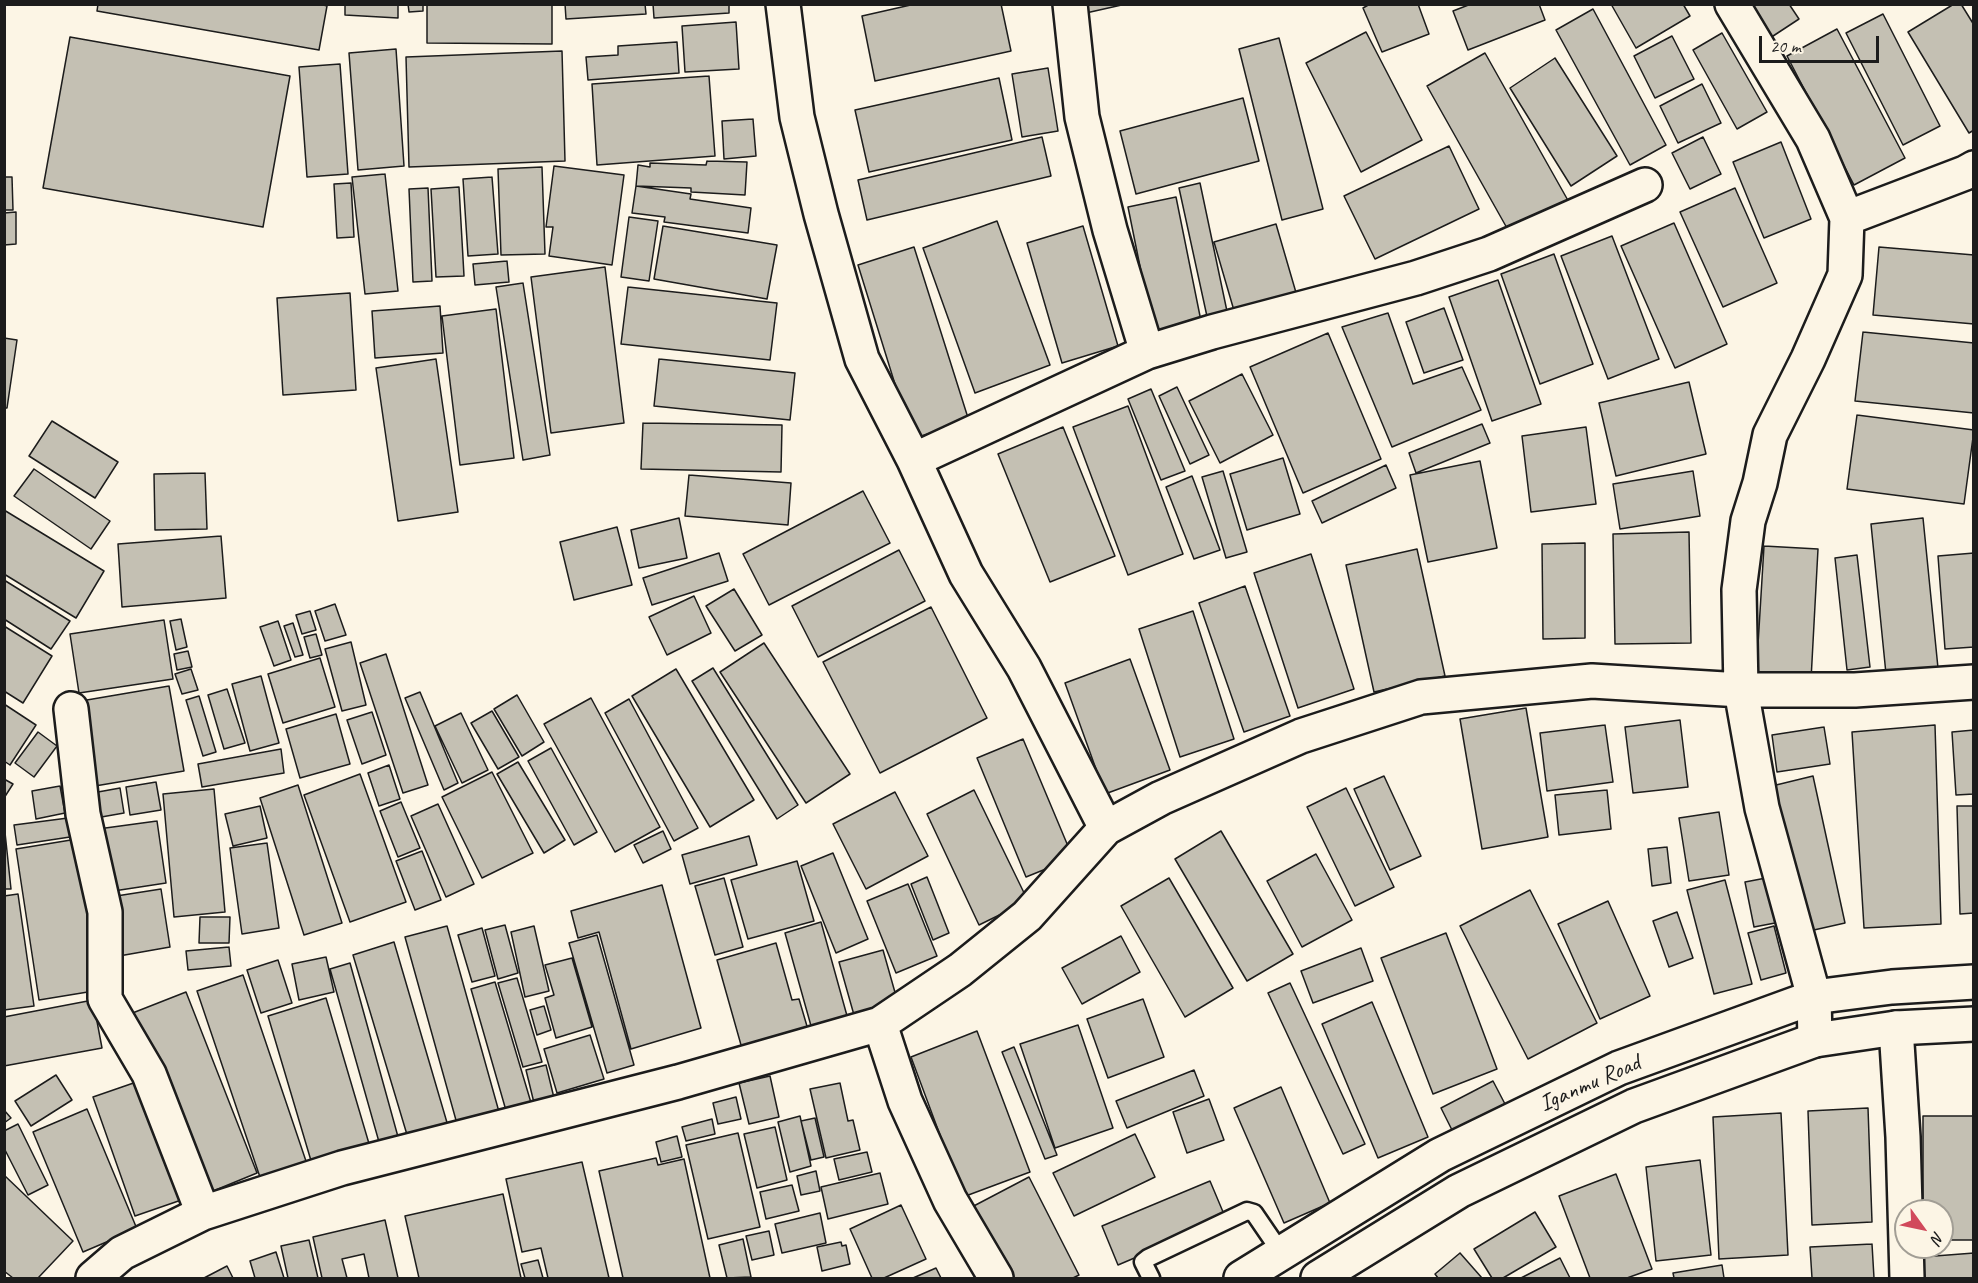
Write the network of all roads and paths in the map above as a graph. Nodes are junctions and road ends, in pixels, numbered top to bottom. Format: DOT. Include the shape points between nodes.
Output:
graph roads {
  1 [pos="783,4"];
  2 [pos="1070,4"];
  3 [pos="1732,4"];
  4 [pos="1974,168"];
  5 [pos="1645,185"];
  6 [pos="1847,218"];
  7 [pos="1147,352"];
  8 [pos="914,460"];
  9 [pos="1974,682"];
  10 [pos="1741,690"];
  11 [pos="71,709"];
  12 [pos="1106,828"];
  13 [pos="1974,982"];
  14 [pos="1814,997"];
  15 [pos="880,1024"];
  16 [pos="1974,1024"];
  17 [pos="1896,1028"];
  18 [pos="1815,1040"];
  19 [pos="203,1213"];
  20 [pos="1282,1254"];
  21 [pos="93,1278"];
  22 [pos="996,1278"];
  23 [pos="1151,1278"];
  24 [pos="1241,1278"];
  25 [pos="1318,1278"];
  26 [pos="1906,1278"];
  1 -- 8 [label="street" via="797,117 862,359"];
  2 -- 7 [label="street" via="1082,117 1110,230"];
  3 -- 6 [label="street" via="1813,140"];
  4 -- 6 [label="street"];
  5 -- 7 [label="street" via="1489,254"];
  6 -- 10 [label="street" via="1845,275 1770,435 1748,520 1739,590"];
  7 -- 8 [label="street"];
  8 -- 12 [label="street" via="966,574 1024,668"];
  9 -- 10 [label="street" via="1855,690"];
  10 -- 12 [label="street" via="1592,681 1421,697 1301,736 1161,798"];
  10 -- 14 [label="street" via="1762,808"];
  11 -- 19 [label="street" via="83,814 105,912 105,999 149,1074"];
  12 -- 15 [label="street" via="1027,916 960,970"];
  13 -- 14 [label="street, Iganmu Road"];
  14 -- 18 [label="street"];
  14 -- 20 [label="street, Iganmu Road" via="1618,1068 1440,1155"];
  15 -- 19 [label="street" via="678,1082 342,1168"];
  15 -- 22 [label="street" via="905,1101 950,1200"];
  16 -- 17 [label="street, Iganmu Road"];
  17 -- 18 [label="street, Iganmu Road"];
  17 -- 26 [label="street"];
  18 -- 25 [label="street, Iganmu Road" via="1634,1106 1459,1191"];
  19 -- 21 [label="street" via="122,1253"];
  20 -- 23 [label="lane" via="1254,1213 1247,1211 1148,1258 1143,1263"];
  20 -- 24 [label="street, Iganmu Road"];
}
